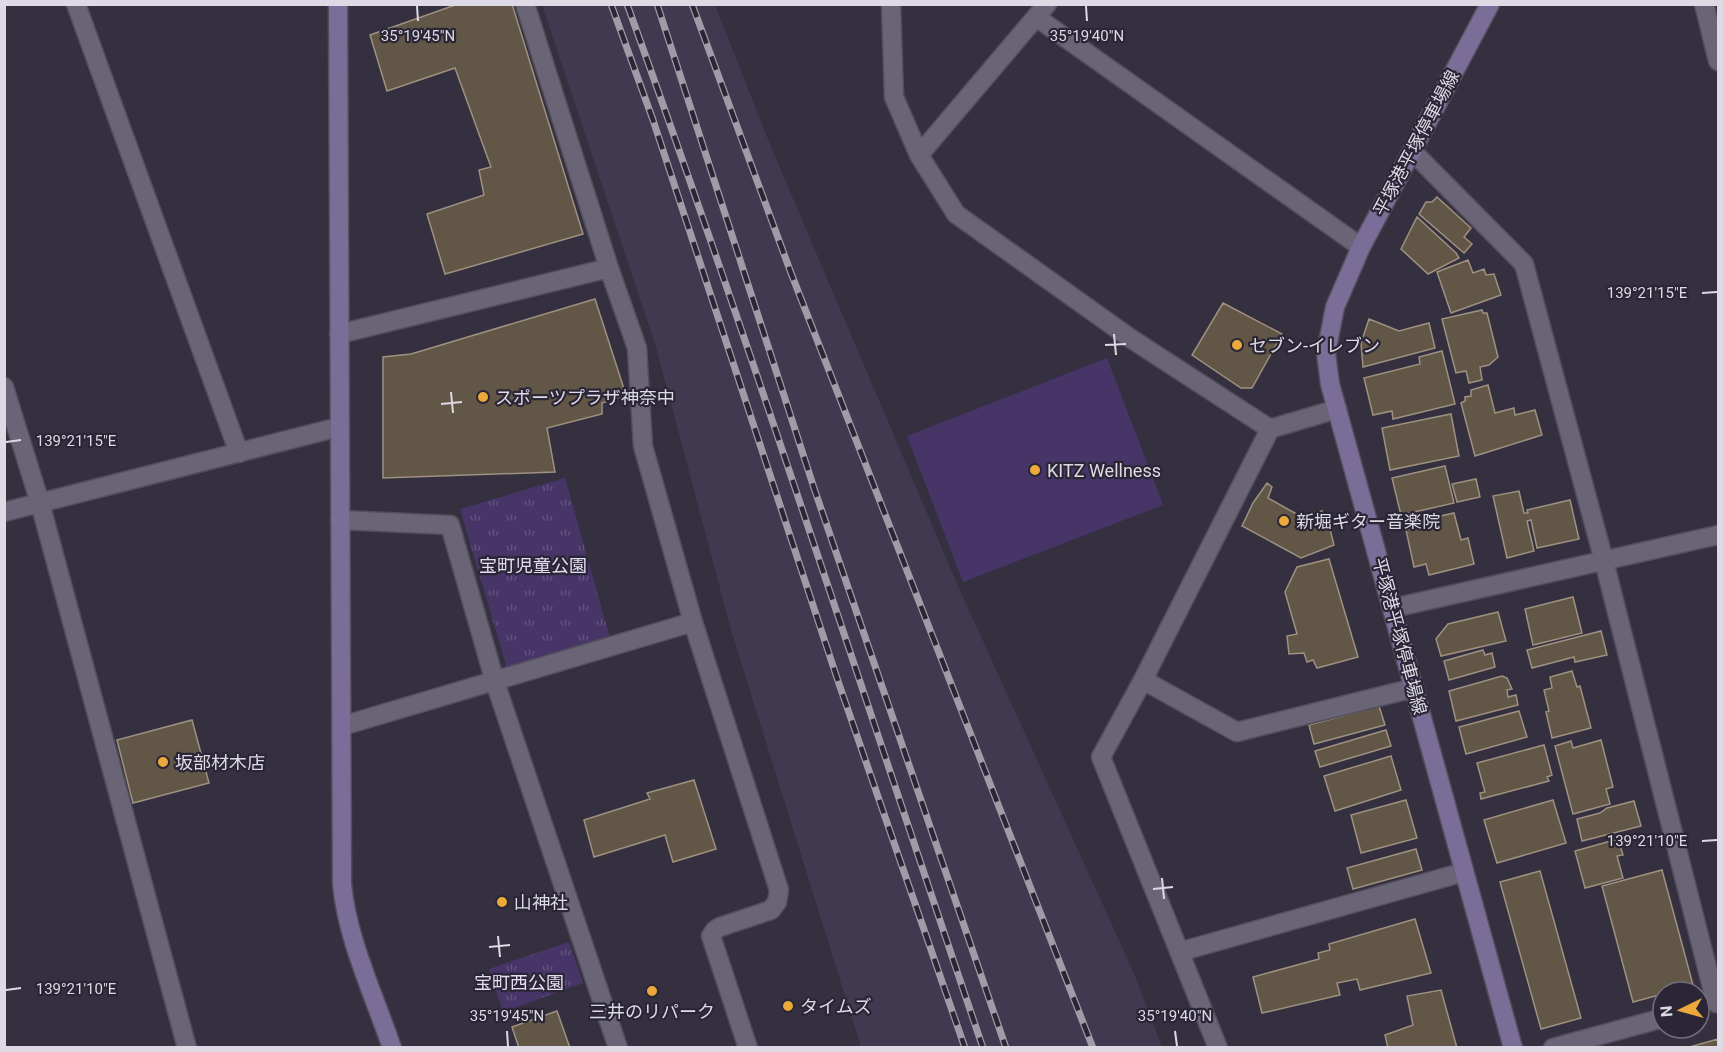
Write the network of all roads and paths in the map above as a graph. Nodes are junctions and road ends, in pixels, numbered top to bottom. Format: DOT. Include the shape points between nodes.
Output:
graph roads {
  1 [pos="76,4"];
  2 [pos="338,4"];
  3 [pos="525,4"];
  4 [pos="891,4"];
  5 [pos="1490,4"];
  6 [pos="1704,4"];
  7 [pos="1041,11"];
  8 [pos="1719,61"];
  9 [pos="1413,152"];
  10 [pos="919,154"];
  11 [pos="1361,247"];
  12 [pos="609,268"];
  13 [pos="339,334"];
  14 [pos="4,387"];
  15 [pos="1337,409"];
  16 [pos="339,427"];
  17 [pos="1270,429"];
  18 [pos="239,453"];
  19 [pos="40,503"];
  20 [pos="4,512"];
  21 [pos="340,520"];
  22 [pos="1719,536"];
  23 [pos="1604,561"];
  24 [pos="1392,608"];
  25 [pos="693,622"];
  26 [pos="1143,680"];
  27 [pos="495,682"];
  28 [pos="1414,688"];
  29 [pos="342,726"];
  30 [pos="1464,872"];
  31 [pos="1179,952"];
  32 [pos="1705,980"];
  33 [pos="1651,1021"];
  34 [pos="187,1047"];
  35 [pos="392,1047"];
  36 [pos="618,1047"];
  37 [pos="748,1047"];
  38 [pos="1218,1047"];
  39 [pos="1513,1047"];
  40 [pos="1553,1047"];
  1 -- 18 [label="street"];
  2 -- 13 [label="main road"];
  3 -- 12 [label="street"];
  4 -- 10 [label="street" via="894,97"];
  5 -- 9 [label="main road, 平塚港平塚停車場線"];
  6 -- 8 [label="street"];
  7 -- 10 [label="street"];
  7 -- 11 [label="street"];
  9 -- 11 [label="main road, 平塚港平塚停車場線"];
  9 -- 23 [label="street" via="1524,264"];
  10 -- 17 [label="street" via="956,214 1130,338"];
  11 -- 15 [label="main road, 平塚港平塚停車場線" via="1335,307 1326,353"];
  12 -- 13 [label="street"];
  12 -- 25 [label="street" via="637,348 643,446"];
  13 -- 16 [label="main road"];
  14 -- 19 [label="street"];
  15 -- 17 [label="street"];
  15 -- 24 [label="main road, 平塚港平塚停車場線"];
  16 -- 18 [label="street"];
  16 -- 21 [label="main road"];
  17 -- 26 [label="street"];
  18 -- 19 [label="street"];
  19 -- 20 [label="street"];
  19 -- 34 [label="street"];
  21 -- 27 [label="street" via="450,525"];
  21 -- 29 [label="main road"];
  22 -- 23 [label="street"];
  23 -- 24 [label="street"];
  23 -- 32 [label="street"];
  24 -- 28 [label="main road, 平塚港平塚停車場線"];
  25 -- 27 [label="street"];
  25 -- 37 [label="street" via="779,890 771,910 715,930 711,936"];
  26 -- 28 [label="street" via="1237,732"];
  26 -- 31 [label="street" via="1101,757"];
  27 -- 29 [label="street"];
  27 -- 36 [label="street"];
  28 -- 30 [label="main road, 平塚港平塚停車場線"];
  29 -- 35 [label="main road" via="344,906"];
  30 -- 31 [label="street"];
  30 -- 39 [label="main road, 平塚港平塚停車場線"];
  31 -- 38 [label="street"];
  33 -- 40 [label="street"];
}
